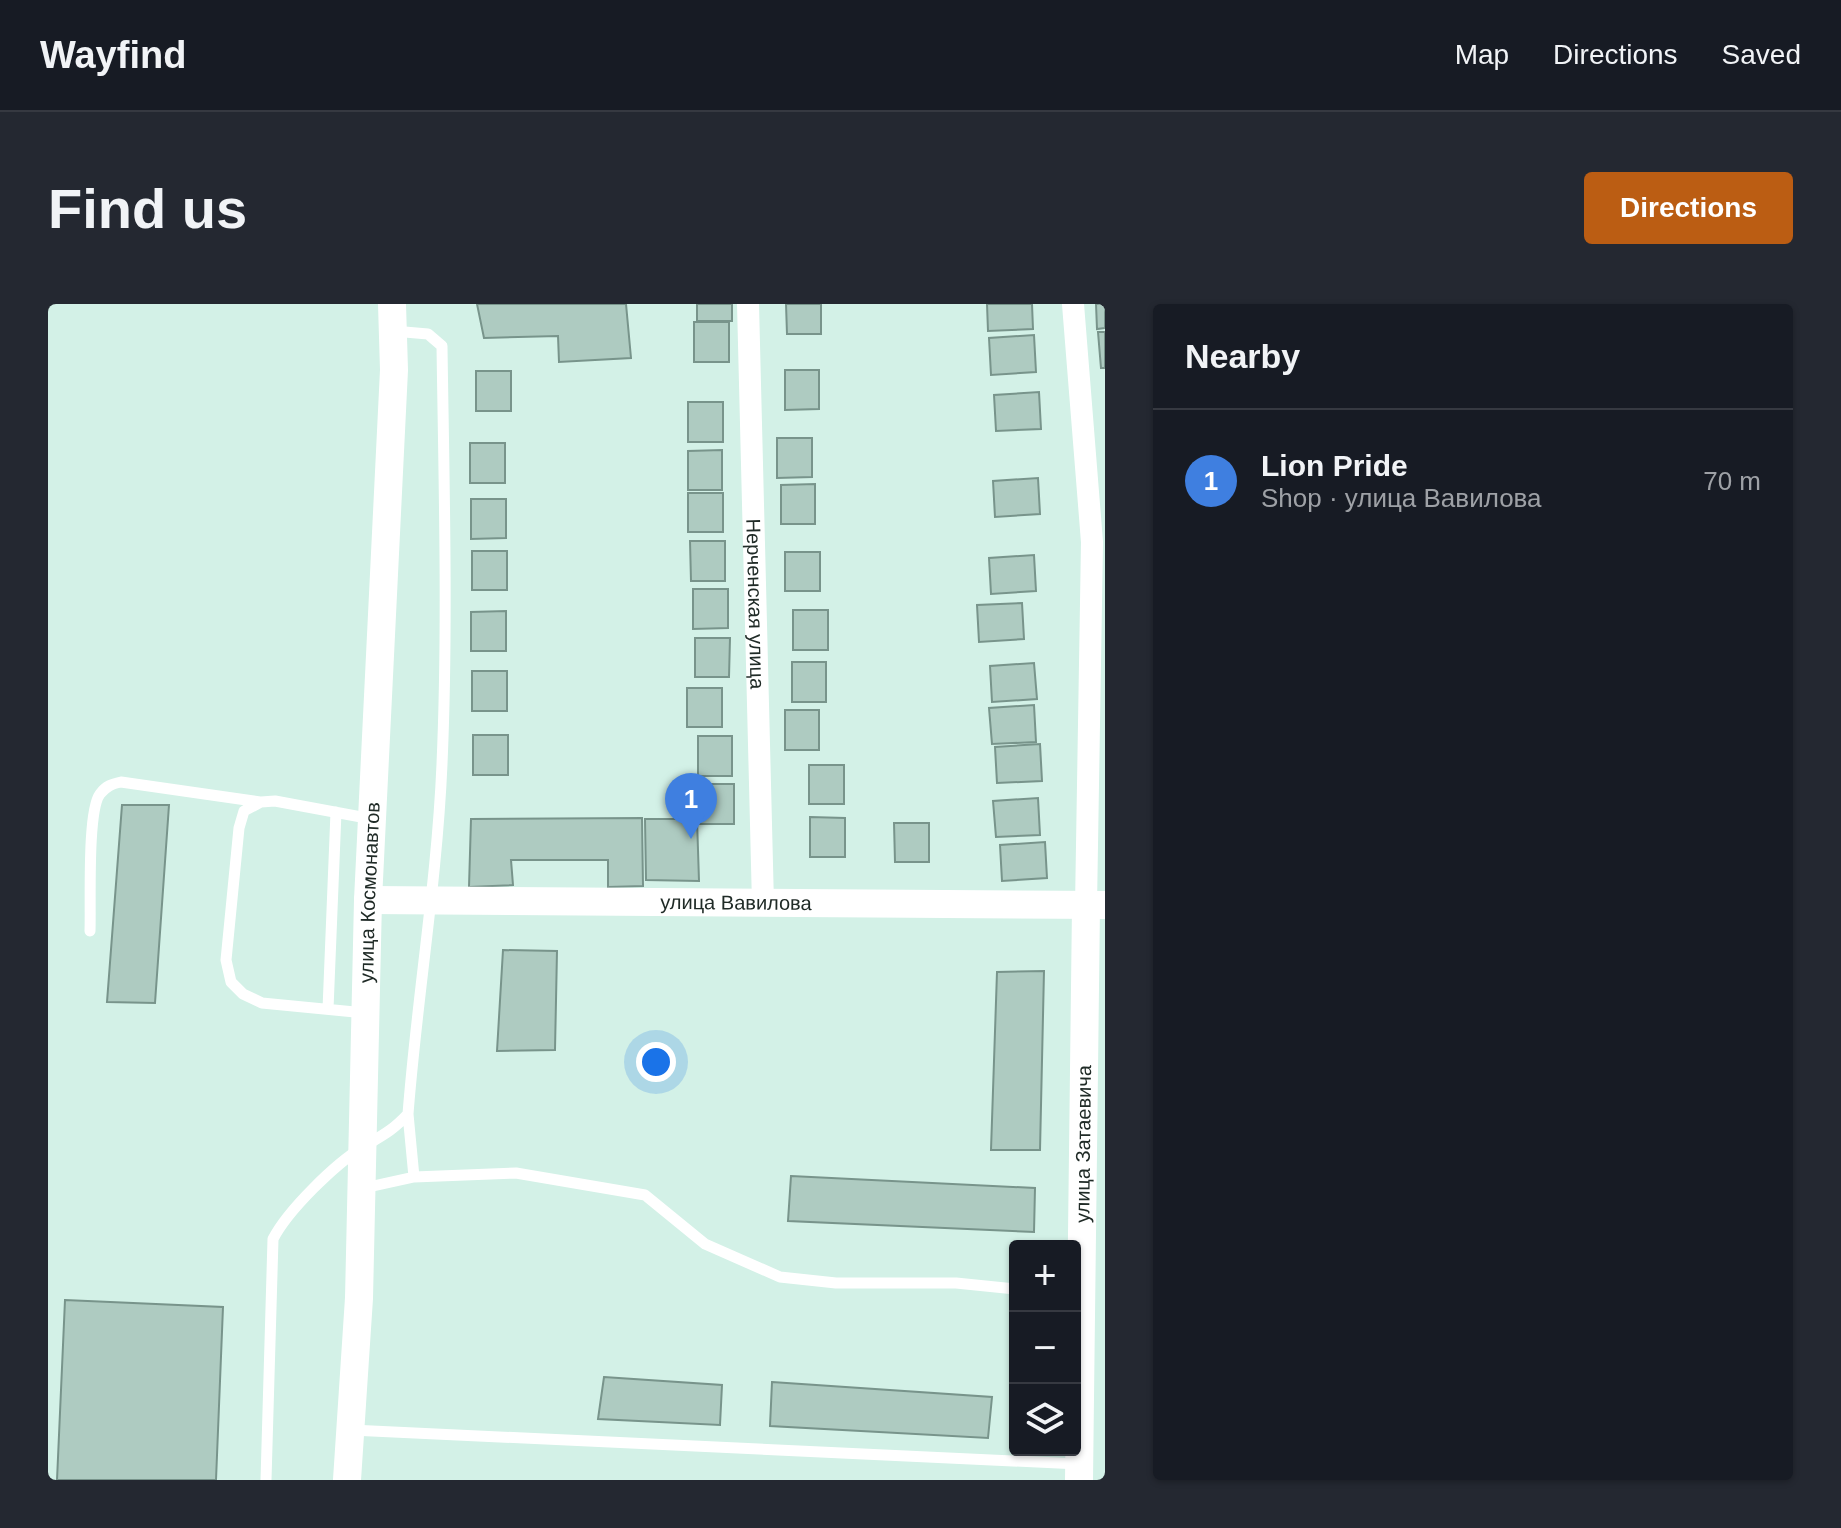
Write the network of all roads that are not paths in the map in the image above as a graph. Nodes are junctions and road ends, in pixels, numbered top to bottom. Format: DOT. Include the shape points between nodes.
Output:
graph roads {
  1 [pos="748,304"];
  2 [pos="1073,304"];
  3 [pos="392,317"];
  4 [pos="261,802"];
  5 [pos="336,812"];
  6 [pos="372,819"];
  7 [pos="434,899"];
  8 [pos="368,900"];
  9 [pos="763,904"];
  10 [pos="1096,905"];
  11 [pos="90,931"];
  12 [pos="328,1009"];
  13 [pos="366,1013"];
  14 [pos="408,1114"];
  15 [pos="362,1147"];
  16 [pos="414,1177"];
  17 [pos="362,1188"];
  18 [pos="1081,1240"];
  19 [pos="1009,1288"];
  20 [pos="1078,1312"];
  21 [pos="350,1430"];
  22 [pos="1079,1472"];
  23 [pos="266,1480"];
  24 [pos="347,1480"];
  1 -- 9 [label="street, Нерченская улица"];
  2 -- 10 [label="street" via="1092,542"];
  3 -- 6 [label="street, улица Космонавтов" via="394,370"];
  3 -- 7 [label="lane" via="442,346 445,630"];
  4 -- 5 [label="lane"];
  4 -- 11 [label="lane" via="121,782 108,785 98,796 93,816"];
  4 -- 12 [label="lane" via="244,811 239,828 226,960 231,982 262,1003"];
  5 -- 6 [label="lane"];
  5 -- 12 [label="lane"];
  6 -- 8 [label="street, улица Космонавтов"];
  7 -- 8 [label="street, улица Вавилова"];
  7 -- 9 [label="street, улица Вавилова"];
  7 -- 14 [label="lane"];
  8 -- 13 [label="street, улица Космонавтов"];
  9 -- 10 [label="street, улица Вавилова"];
  10 -- 18 [label="street, улица Затаевича"];
  12 -- 13 [label="lane"];
  13 -- 15 [label="street, улица Космонавтов"];
  14 -- 15 [label="lane" via="388,1135"];
  14 -- 16 [label="lane"];
  15 -- 17 [label="street, улица Космонавтов"];
  15 -- 23 [label="lane" via="285,1217 273,1239"];
  16 -- 17 [label="lane"];
  16 -- 19 [label="lane" via="516,1173 645,1195 705,1244 780,1277"];
  17 -- 21 [label="street, улица Космонавтов"];
  20 -- 22 [label="street, улица Затаевича"];
  21 -- 22 [label="lane"];
  21 -- 24 [label="street, улица Космонавтов"];
}
